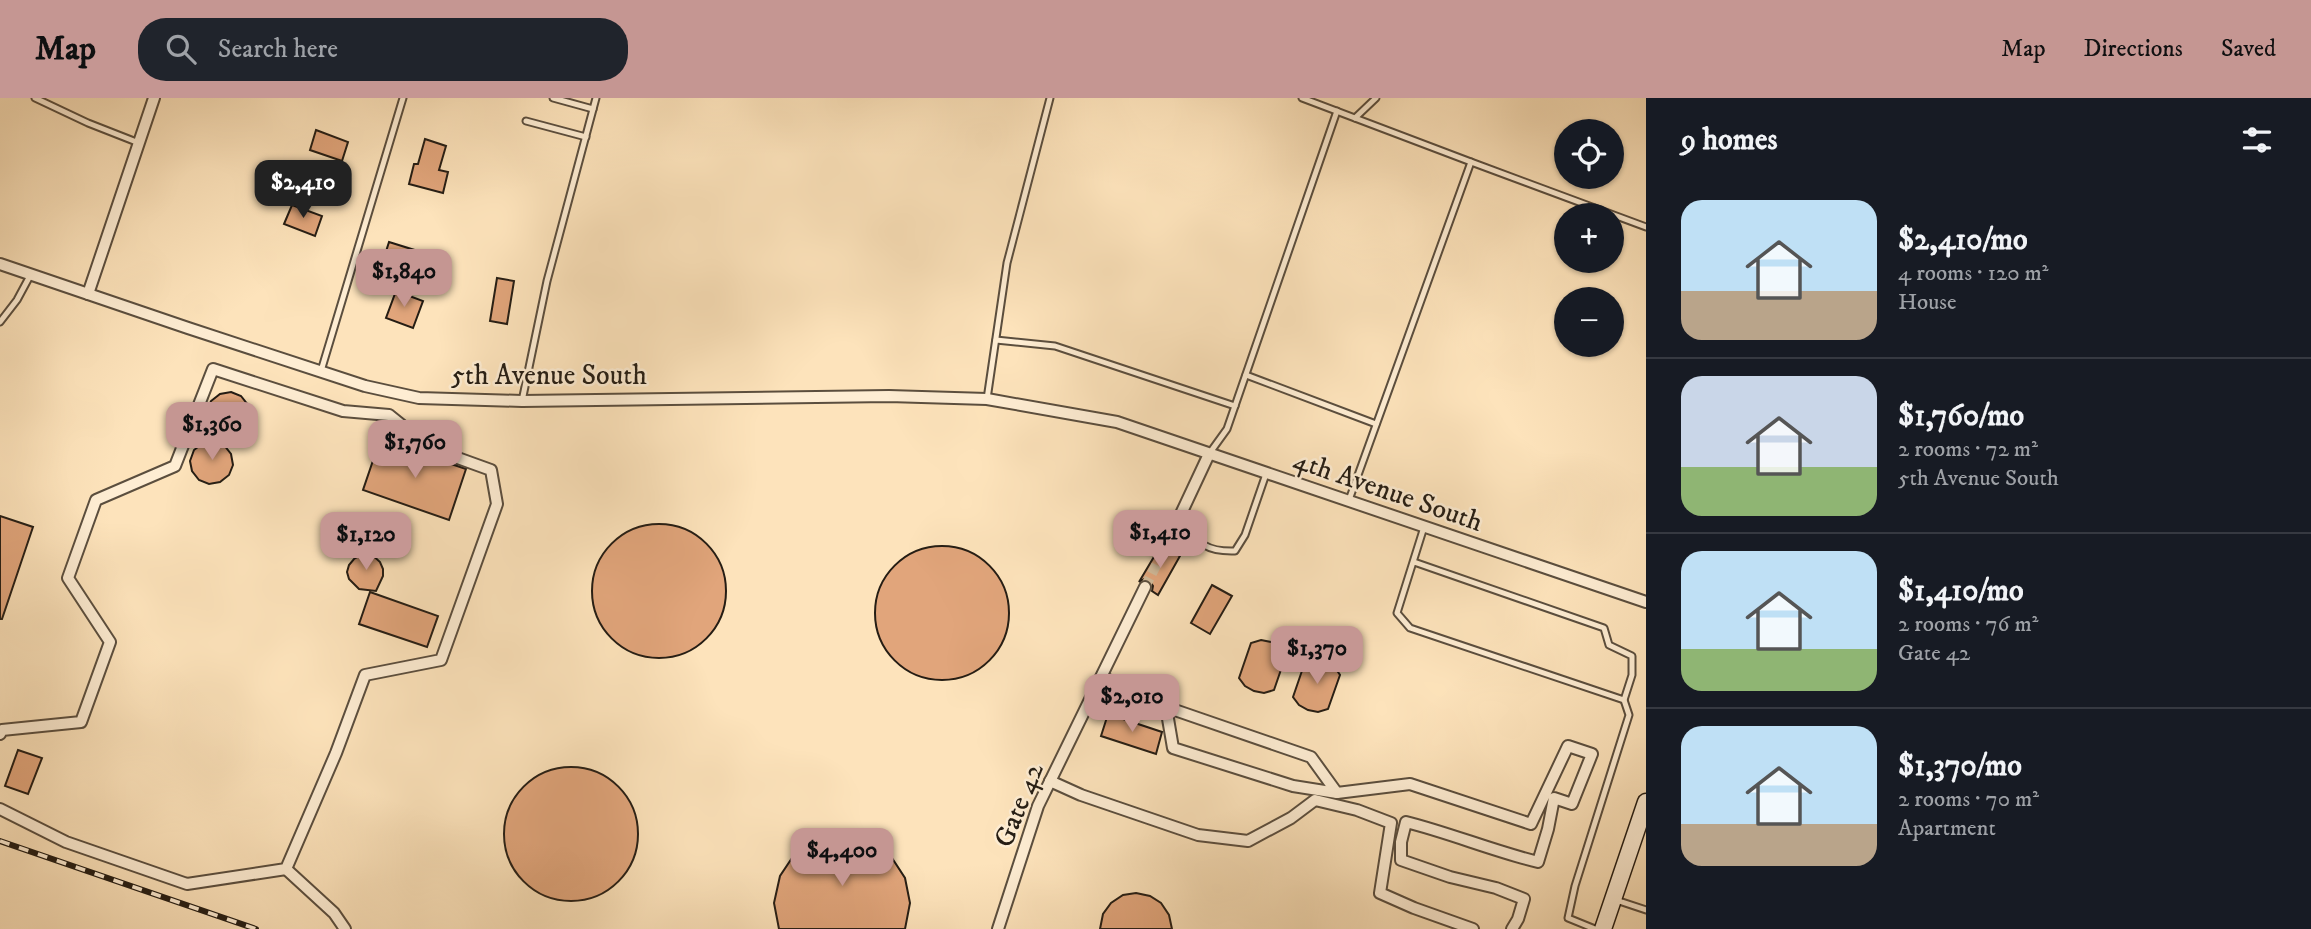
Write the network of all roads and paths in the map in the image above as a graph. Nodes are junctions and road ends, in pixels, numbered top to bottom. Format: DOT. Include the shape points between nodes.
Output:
graph roads {
  1 [pos="35,98"];
  2 [pos="154,98"];
  3 [pos="403,98"];
  4 [pos="553,98"];
  5 [pos="596,98"];
  6 [pos="1050,98"];
  7 [pos="1302,98"];
  8 [pos="1376,98"];
  9 [pos="593,109"];
  10 [pos="1337,111"];
  11 [pos="1354,118"];
  12 [pos="526,121"];
  13 [pos="586,137"];
  14 [pos="139,143"];
  15 [pos="1471,162"];
  16 [pos="1646,227"];
  17 [pos="0,264"];
  18 [pos="31,274"];
  19 [pos="88,294"];
  20 [pos="0,321"];
  21 [pos="996,340"];
  22 [pos="321,371"];
  23 [pos="1246,375"];
  24 [pos="987,399"];
  25 [pos="522,401"];
  26 [pos="1235,406"];
  27 [pos="1116,422"];
  28 [pos="1376,424"];
  29 [pos="1209,454"];
  30 [pos="1266,473"];
  31 [pos="1348,501"];
  32 [pos="1179,517"];
  33 [pos="1424,527"];
  34 [pos="1165,548"];
  35 [pos="1414,562"];
  36 [pos="1145,587"];
  37 [pos="1646,602"];
  38 [pos="1102,677"];
  39 [pos="1623,700"];
  40 [pos="1166,707"];
  41 [pos="0,734"];
  42 [pos="1051,781"];
  43 [pos="1337,793"];
  44 [pos="1646,803"];
  45 [pos="0,809"];
  46 [pos="286,869"];
  47 [pos="1613,899"];
  48 [pos="1646,910"];
  49 [pos="345,929"];
  50 [pos="998,929"];
  51 [pos="1473,929"];
  52 [pos="1512,929"];
  53 [pos="1595,929"];
  54 [pos="1603,929"];
  1 -- 14 [label="lane"];
  2 -- 14 [label="street"];
  3 -- 22 [label="lane"];
  4 -- 9 [label="lane"];
  5 -- 9 [label="lane"];
  6 -- 21 [label="lane" via="1007,262"];
  7 -- 10 [label="lane"];
  8 -- 11 [label="lane"];
  9 -- 13 [label="lane"];
  10 -- 11 [label="lane"];
  10 -- 23 [label="lane"];
  11 -- 15 [label="lane"];
  12 -- 13 [label="lane"];
  13 -- 25 [label="lane" via="547,281"];
  14 -- 19 [label="street"];
  15 -- 16 [label="lane"];
  15 -- 28 [label="lane"];
  17 -- 18 [label="street, 5th Avenue South"];
  18 -- 19 [label="street, 5th Avenue South"];
  18 -- 20 [label="lane"];
  19 -- 22 [label="street, 5th Avenue South"];
  21 -- 24 [label="lane"];
  21 -- 26 [label="lane" via="1055,346"];
  22 -- 25 [label="street, 5th Avenue South" via="419,398"];
  23 -- 26 [label="lane"];
  23 -- 28 [label="lane"];
  24 -- 25 [label="street, 5th Avenue South"];
  24 -- 27 [label="street, 5th Avenue South"];
  26 -- 29 [label="lane" via="1227,429"];
  27 -- 29 [label="street, 4th Avenue South"];
  28 -- 31 [label="lane"];
  29 -- 30 [label="street, 4th Avenue South"];
  29 -- 32 [label="street"];
  30 -- 31 [label="street, 4th Avenue South"];
  30 -- 32 [label="lane" via="1235,551 1215,552 1197,540"];
  31 -- 33 [label="street, 4th Avenue South"];
  32 -- 34 [label="street"];
  33 -- 35 [label="lane"];
  33 -- 37 [label="street, 4th Avenue South"];
  35 -- 39 [label="lane" via="1604,628 1609,645 1632,656 1632,675"];
  35 -- 39 [label="lane" via="1397,613 1410,628"];
  36 -- 38 [label="street, Gate 42"];
  38 -- 40 [label="street"];
  38 -- 42 [label="street, Gate 42"];
  39 -- 53 [label="lane" via="1629,715 1568,918"];
  40 -- 43 [label="street" via="1311,757"];
  40 -- 43 [label="street" via="1173,748 1293,786"];
  41 -- 46 [label="street" via="2,730 81,722 110,642 68,578 96,500 175,466 213,369 343,411 389,415 430,448 491,470 497,504 441,660 365,675"];
  42 -- 50 [label="street, Gate 42" via="1038,806"];
  42 -- 51 [label="street" via="1198,835 1248,841 1315,800 1357,810 1391,823 1380,892"];
  43 -- 52 [label="street" via="1410,784 1531,824 1568,746 1592,754 1572,804 1554,798 1538,862 1406,822 1401,860 1524,899"];
  44 -- 47 [label="street"];
  45 -- 46 [label="street" via="66,842 187,884"];
  46 -- 49 [label="street"];
  47 -- 48 [label="lane"];
  47 -- 54 [label="street"];
}
